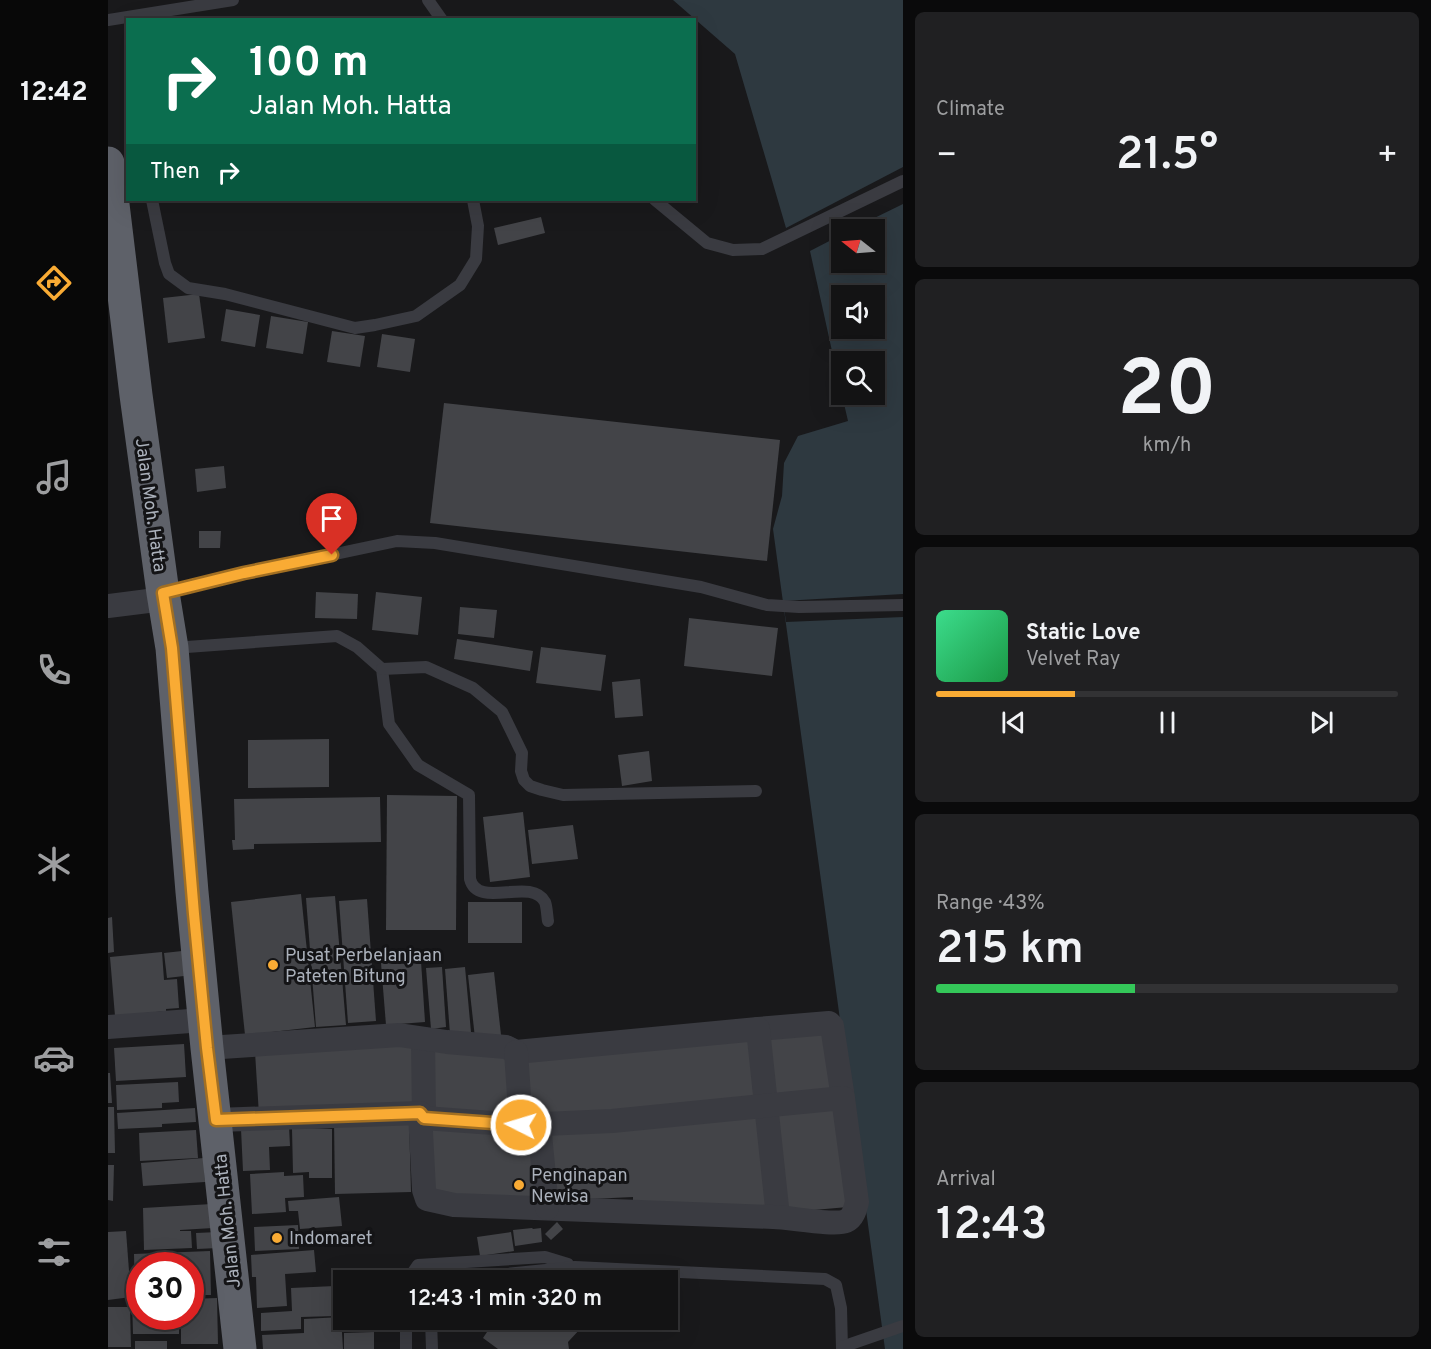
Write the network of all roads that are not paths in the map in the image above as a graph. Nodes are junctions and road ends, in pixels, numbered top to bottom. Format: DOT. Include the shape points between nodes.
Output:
graph roads {
  1 [pos="232,0"];
  2 [pos="428,0"];
  3 [pos="126,18"];
  4 [pos="132,18"];
  5 [pos="440,18"];
  6 [pos="108,20"];
  7 [pos="108,163"];
  8 [pos="903,181"];
  9 [pos="152,201"];
  10 [pos="473,201"];
  11 [pos="656,201"];
  12 [pos="163,596"];
  13 [pos="903,605"];
  14 [pos="108,606"];
  15 [pos="172,648"];
  16 [pos="382,669"];
  17 [pos="756,791"];
  18 [pos="548,921"];
  19 [pos="108,1027"];
  20 [pos="758,1029"];
  21 [pos="206,1034"];
  22 [pos="423,1039"];
  23 [pos="516,1052"];
  24 [pos="843,1098"];
  25 [pos="767,1105"];
  26 [pos="422,1115"];
  27 [pos="216,1120"];
  28 [pos="530,1125"];
  29 [pos="547,1208"];
  30 [pos="778,1217"];
  31 [pos="575,1267"];
  32 [pos="415,1270"];
  33 [pos="546,1270"];
  34 [pos="903,1326"];
  35 [pos="406,1330"];
  36 [pos="431,1330"];
  37 [pos="842,1348"];
  38 [pos="240,1349"];
  39 [pos="406,1349"];
  40 [pos="432,1349"];
  1 -- 4 [label="lane"];
  2 -- 5 [label="lane"];
  3 -- 6 [label="lane"];
  7 -- 12 [label="highway, Jalan Moh. Hatta"];
  8 -- 11 [label="lane" via="762,249 733,250 707,243"];
  9 -- 10 [label="lane" via="169,274 188,288 355,328 416,316 460,285 476,259 478,226"];
  12 -- 13 [label="lane" via="244,573 397,541 435,543 701,587 767,605"];
  12 -- 14 [label="street"];
  12 -- 15 [label="highway, Jalan Moh. Hatta"];
  15 -- 16 [label="lane" via="337,636"];
  15 -- 21 [label="highway, Jalan Moh. Hatta"];
  16 -- 17 [label="lane" via="426,667 473,688 502,712 522,753 524,780 542,790 563,795"];
  16 -- 18 [label="lane" via="389,724 418,765 469,795 472,887 502,893 531,891 545,902"];
  19 -- 21 [label="street"];
  20 -- 23 [label="street"];
  20 -- 24 [label="street" via="829,1023"];
  20 -- 25 [label="street"];
  21 -- 22 [label="street" via="399,1035"];
  21 -- 27 [label="highway, Jalan Moh. Hatta"];
  22 -- 23 [label="street" via="506,1047"];
  22 -- 26 [label="street"];
  23 -- 28 [label="street"];
  24 -- 25 [label="street"];
  24 -- 30 [label="street" via="857,1198 855,1211 846,1222 835,1223"];
  25 -- 28 [label="street"];
  25 -- 30 [label="street"];
  26 -- 27 [label="street"];
  26 -- 28 [label="street"];
  26 -- 29 [label="street" via="427,1199 454,1205"];
  27 -- 38 [label="highway, Jalan Moh. Hatta"];
  28 -- 29 [label="street"];
  29 -- 30 [label="street"];
  31 -- 32 [label="lane" via="545,1257 418,1265"];
  31 -- 33 [label="lane"];
  31 -- 37 [label="lane" via="825,1279 836,1285 842,1308"];
  34 -- 37 [label="lane"];
  35 -- 39 [label="lane"];
  36 -- 40 [label="lane"];
}
